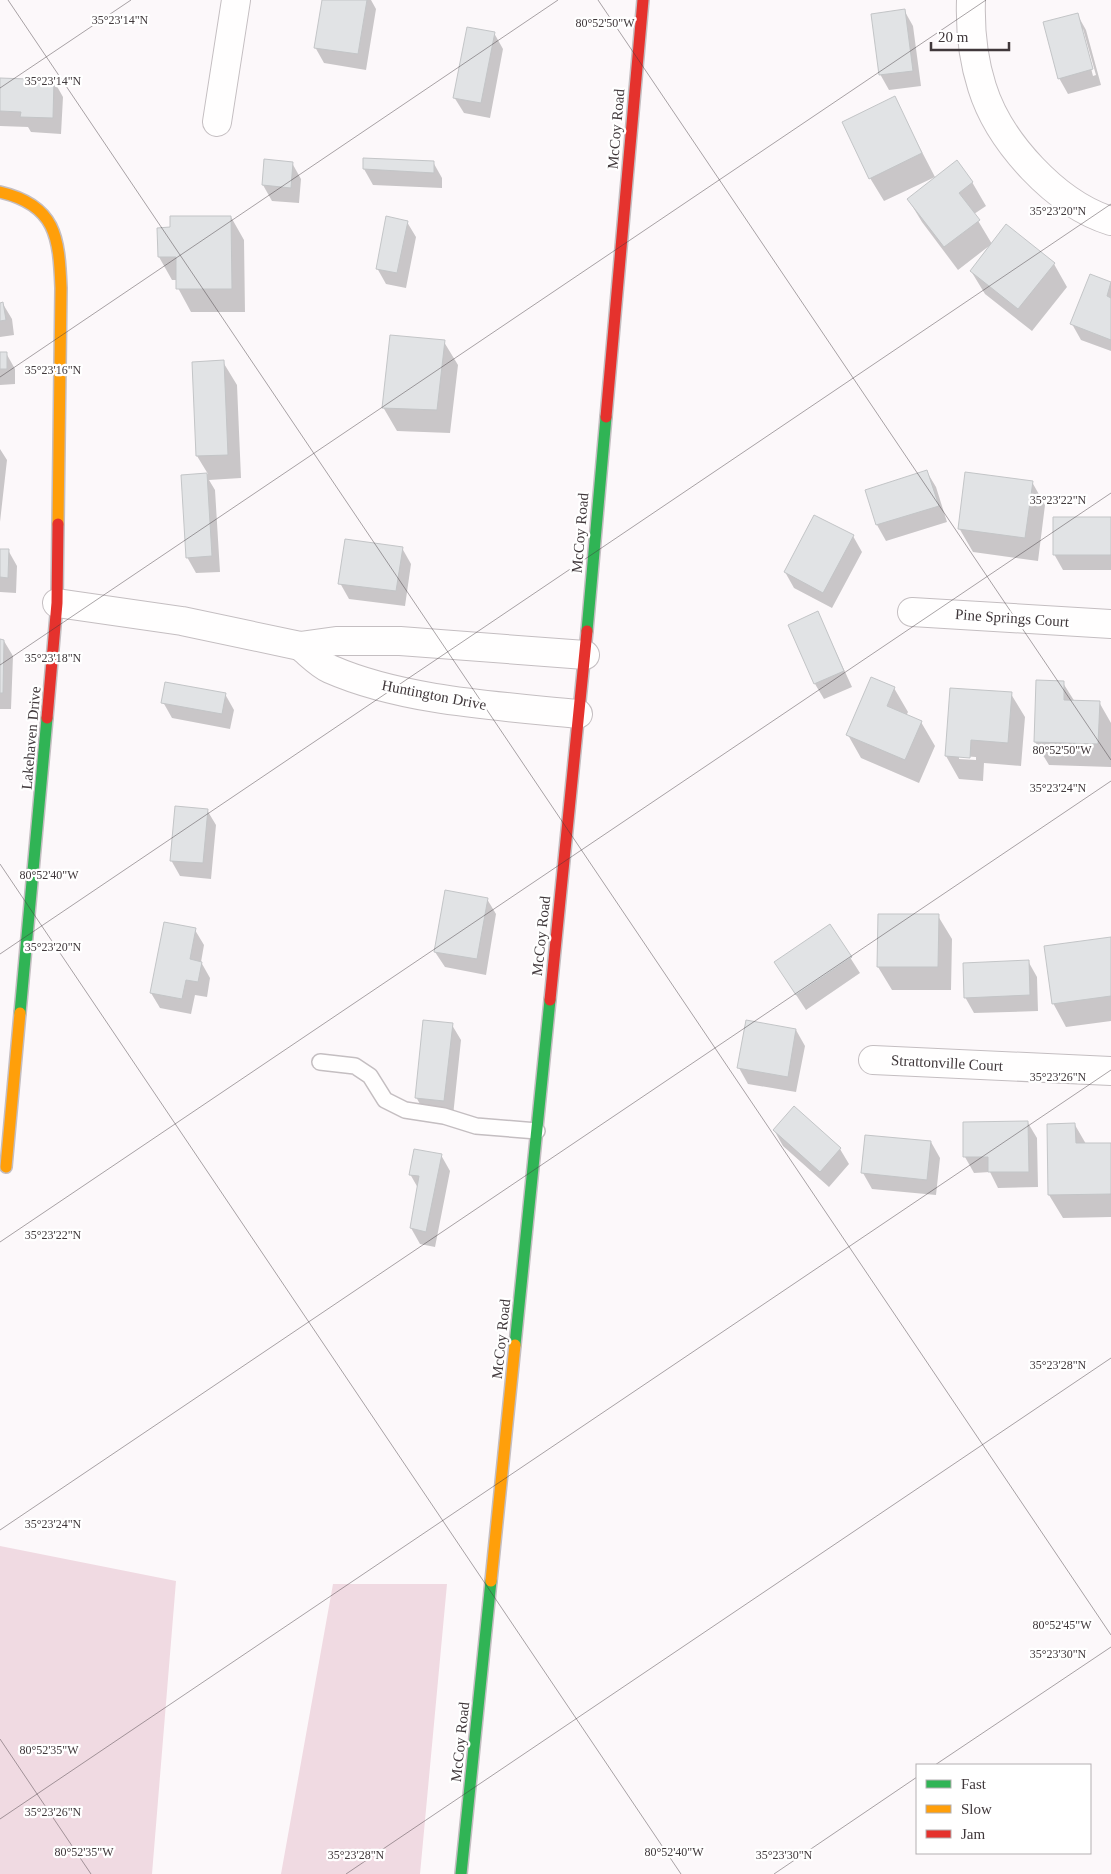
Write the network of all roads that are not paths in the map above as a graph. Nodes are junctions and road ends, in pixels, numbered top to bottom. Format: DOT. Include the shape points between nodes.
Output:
graph roads {
  1 [pos="236,0"];
  2 [pos="644,0"];
  3 [pos="971,0"];
  4 [pos="217,122"];
  5 [pos="0,192"];
  6 [pos="1111,221"];
  7 [pos="57,603"];
  8 [pos="912,612"];
  9 [pos="1111,624"];
  10 [pos="300,646"];
  11 [pos="585,655"];
  12 [pos="578,714"];
  13 [pos="873,1060"];
  14 [pos="320,1062"];
  15 [pos="1111,1071"];
  16 [pos="537,1131"];
  17 [pos="6,1167"];
  18 [pos="462,1874"];
  1 -- 4 [label="street"];
  2 -- 11 [label="main road, McCoy Road"];
  3 -- 6 [label="street" via="971,32 982,87 990,108 1016,150 1052,188 1077,206"];
  5 -- 7 [label="main road, Lakehaven Drive" via="31,201 42,211 55,231 60,254"];
  7 -- 10 [label="street, Huntington Drive" via="182,621"];
  7 -- 17 [label="main road, Lakehaven Drive"];
  8 -- 9 [label="street, Pine Springs Court"];
  10 -- 11 [label="street, Huntington Drive" via="336,641 400,641"];
  10 -- 12 [label="street, Huntington Drive" via="328,668 363,681 471,704"];
  11 -- 12 [label="main road, McCoy Road"];
  12 -- 16 [label="main road, McCoy Road"];
  13 -- 15 [label="street, Strattonville Court"];
  14 -- 16 [label="lane" via="355,1066 370,1076 385,1100 405,1110 444,1116 476,1126"];
  16 -- 18 [label="main road, McCoy Road"];
}
